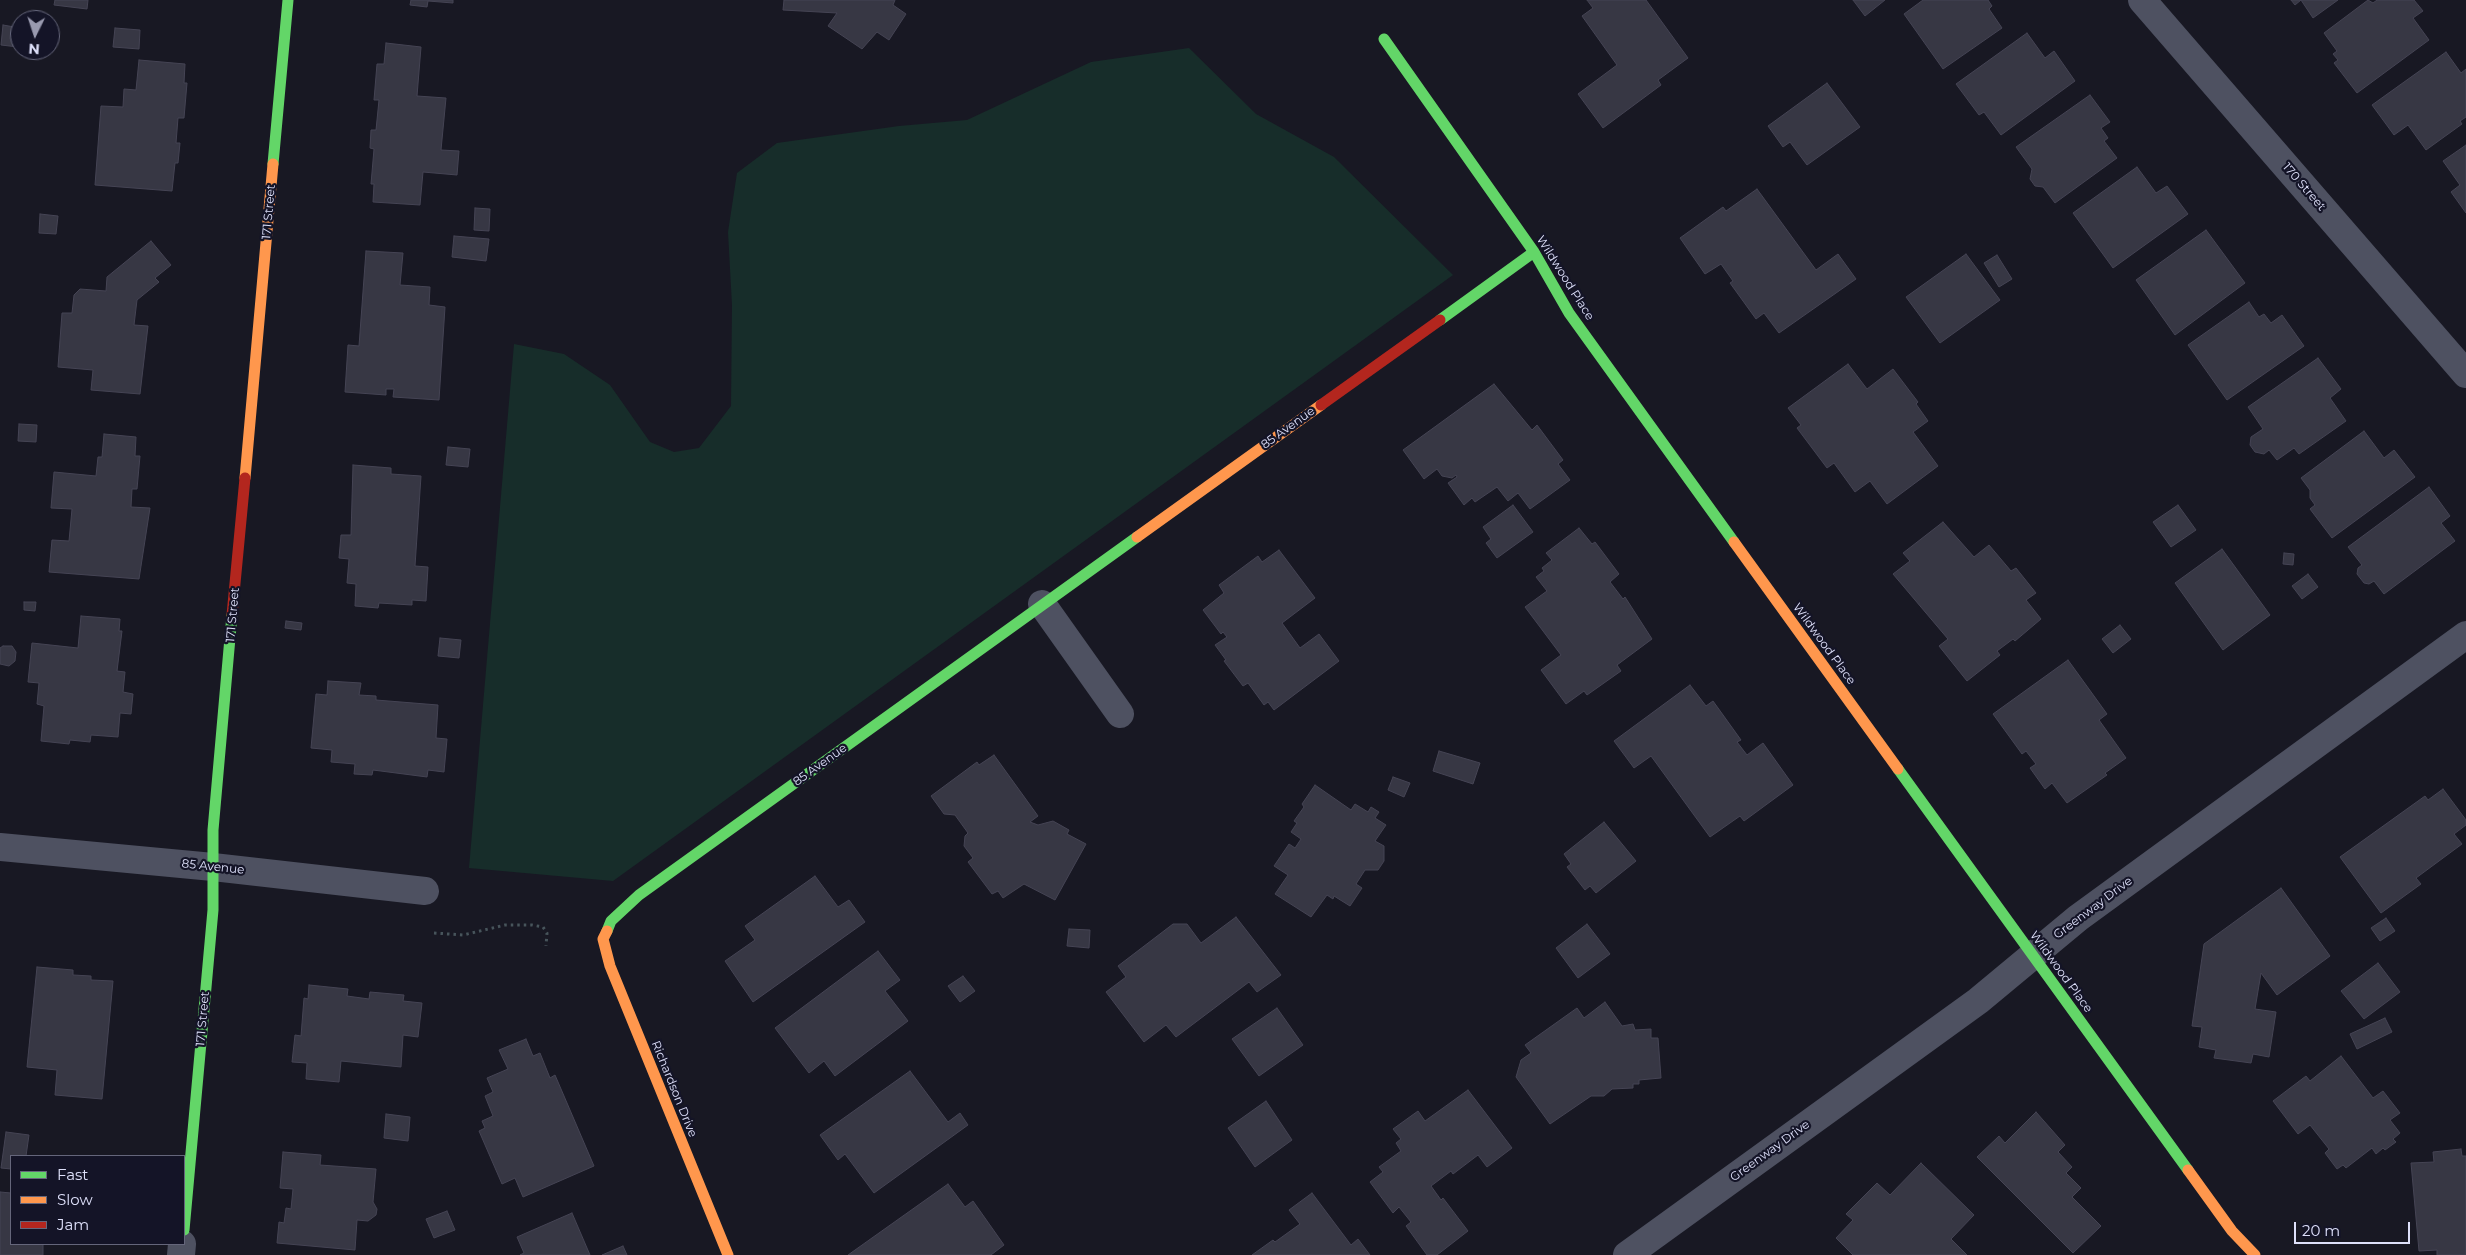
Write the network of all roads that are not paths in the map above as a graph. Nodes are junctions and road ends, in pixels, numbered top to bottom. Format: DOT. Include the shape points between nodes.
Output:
graph roads {
  1 [pos="288,0"];
  2 [pos="2142,0"];
  3 [pos="1384,39"];
  4 [pos="1534,252"];
  5 [pos="2466,374"];
  6 [pos="1042,604"];
  7 [pos="2466,635"];
  8 [pos="1120,714"];
  9 [pos="0,846"];
  10 [pos="213,867"];
  11 [pos="425,891"];
  12 [pos="604,932"];
  13 [pos="2032,956"];
  14 [pos="185,1219"];
  15 [pos="728,1255"];
  16 [pos="1627,1255"];
  17 [pos="2256,1255"];
  1 -- 10 [label="street, 171 Street" via="213,830"];
  2 -- 5 [label="street, 170 Street"];
  3 -- 4 [label="street, Wildwood Place"];
  4 -- 6 [label="street, 85 Avenue"];
  4 -- 13 [label="street, Wildwood Place" via="1569,313"];
  6 -- 8 [label="street"];
  6 -- 12 [label="street, 85 Avenue" via="639,896 611,921"];
  7 -- 13 [label="street, Greenway Drive" via="2078,918"];
  9 -- 10 [label="street, 85 Avenue"];
  10 -- 11 [label="street, 85 Avenue"];
  10 -- 14 [label="street, 171 Street" via="213,910"];
  12 -- 15 [label="street, Richardson Drive" via="604,946 617,986"];
  13 -- 16 [label="street, Greenway Drive" via="1978,1001"];
  13 -- 17 [label="street, Wildwood Place" via="2232,1231"];
}
